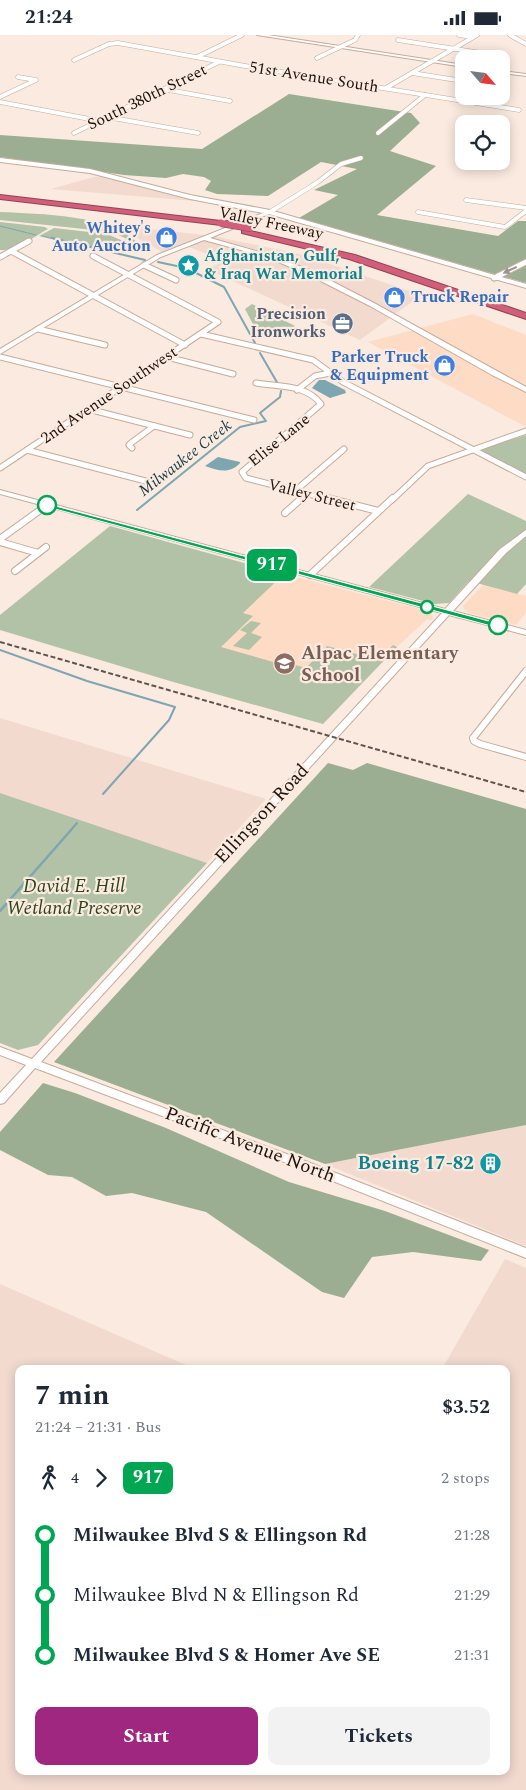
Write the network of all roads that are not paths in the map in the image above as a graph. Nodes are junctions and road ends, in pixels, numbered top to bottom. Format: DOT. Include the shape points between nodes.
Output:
graph roads {
  1 [pos="242,35"];
  2 [pos="260,35"];
  3 [pos="358,35"];
  4 [pos="460,35"];
  5 [pos="510,35"];
  6 [pos="475,36"];
  7 [pos="398,40"];
  8 [pos="526,44"];
  9 [pos="338,47"];
  10 [pos="454,49"];
  11 [pos="461,50"];
  12 [pos="197,57"];
  13 [pos="317,58"];
  14 [pos="74,60"];
  15 [pos="432,61"];
  16 [pos="219,62"];
  17 [pos="455,65"];
  18 [pos="412,73"];
  19 [pos="510,73"];
  20 [pos="526,75"];
  21 [pos="18,77"];
  22 [pos="455,80"];
  23 [pos="386,88"];
  24 [pos="163,89"];
  25 [pos="425,95"];
  26 [pos="0,97"];
  27 [pos="230,101"];
  28 [pos="0,102"];
  29 [pos="519,110"];
  30 [pos="107,117"];
  31 [pos="100,121"];
  32 [pos="74,133"];
  33 [pos="198,133"];
  34 [pos="378,133"];
  35 [pos="361,157"];
  36 [pos="0,160"];
  37 [pos="0,197"];
  38 [pos="466,200"];
  39 [pos="0,202"];
  40 [pos="526,210"];
  41 [pos="270,212"];
  42 [pos="418,212"];
  43 [pos="218,224"];
  44 [pos="248,229"];
  45 [pos="203,238"];
  46 [pos="29,241"];
  47 [pos="11,251"];
  48 [pos="93,256"];
  49 [pos="0,257"];
  50 [pos="526,263"];
  51 [pos="144,265"];
  52 [pos="128,275"];
  53 [pos="494,278"];
  54 [pos="176,280"];
  55 [pos="526,286"];
  56 [pos="94,295"];
  57 [pos="526,309"];
  58 [pos="526,317"];
  59 [pos="38,329"];
  60 [pos="201,334"];
  61 [pos="105,345"];
  62 [pos="185,345"];
  63 [pos="0,351"];
  64 [pos="0,357"];
  65 [pos="167,357"];
  66 [pos="330,373"];
  67 [pos="233,374"];
  68 [pos="256,383"];
  69 [pos="121,387"];
  70 [pos="297,389"];
  71 [pos="526,390"];
  72 [pos="88,409"];
  73 [pos="254,420"];
  74 [pos="154,426"];
  75 [pos="526,431"];
  76 [pos="190,435"];
  77 [pos="132,447"];
  78 [pos="344,449"];
  79 [pos="473,449"];
  80 [pos="27,450"];
  81 [pos="0,468"];
  82 [pos="246,477"];
  83 [pos="526,477"];
  84 [pos="157,484"];
  85 [pos="295,491"];
  86 [pos="0,492"];
  87 [pos="307,494"];
  88 [pos="47,505"];
  89 [pos="378,511"];
  90 [pos="285,513"];
  91 [pos="526,531"];
  92 [pos="0,540"];
  93 [pos="46,547"];
  94 [pos="38,553"];
  95 [pos="15,571"];
  96 [pos="310,575"];
  97 [pos="448,612"];
  98 [pos="526,633"];
  99 [pos="526,671"];
  100 [pos="526,757"];
  101 [pos="0,1051"];
  102 [pos="32,1063"];
  103 [pos="0,1100"];
  104 [pos="526,1253"];
  1 -- 12 [label="street, South 380th Street"];
  2 -- 9 [label="street"];
  3 -- 9 [label="street" via="355,40"];
  4 -- 6 [label="street"];
  5 -- 8 [label="street"];
  6 -- 10 [label="street"];
  7 -- 10 [label="street"];
  9 -- 13 [label="street"];
  9 -- 15 [label="street"];
  10 -- 11 [label="street"];
  10 -- 15 [label="street"];
  12 -- 14 [label="street, 51st Avenue South" via="109,44"];
  12 -- 16 [label="street, 51st Avenue South"];
  15 -- 17 [label="street"];
  15 -- 18 [label="street"];
  16 -- 23 [label="street, 51st Avenue South"];
  16 -- 24 [label="street, South 380th Street"];
  18 -- 22 [label="street"];
  18 -- 23 [label="street"];
  19 -- 20 [label="street"];
  21 -- 26 [label="street" via="36,80"];
  23 -- 25 [label="street, 51st Avenue South"];
  24 -- 27 [label="street"];
  24 -- 30 [label="street, South 380th Street"];
  25 -- 29 [label="street, 51st Avenue South"];
  25 -- 34 [label="street"];
  28 -- 31 [label="street"];
  30 -- 31 [label="street, South 380th Street"];
  30 -- 33 [label="street"];
  31 -- 32 [label="street, South 380th Street"];
  35 -- 41 [label="street" via="341,164"];
  36 -- 41 [label="street" via="90,171 190,197"];
  37 -- 43 [label="highway, Valley Freeway"];
  38 -- 40 [label="street"];
  39 -- 43 [label="highway, Valley Freeway"];
  40 -- 42 [label="street" via="506,227"];
  41 -- 45 [label="street"];
  41 -- 53 [label="street"];
  43 -- 44 [label="highway, Valley Freeway, bridge"];
  44 -- 57 [label="highway, Valley Freeway" via="331,247"];
  44 -- 58 [label="highway, Valley Freeway" via="352,257"];
  45 -- 51 [label="street"];
  45 -- 71 [label="street" via="289,264 389,313"];
  46 -- 47 [label="street"];
  47 -- 49 [label="street"];
  47 -- 56 [label="street"];
  48 -- 52 [label="street"];
  50 -- 53 [label="street, one-way"];
  51 -- 52 [label="street"];
  51 -- 54 [label="street"];
  52 -- 56 [label="street"];
  52 -- 60 [label="street, 2nd Avenue Southwest" via="218,322"];
  53 -- 55 [label="street"];
  56 -- 59 [label="street"];
  56 -- 62 [label="street"];
  59 -- 61 [label="street"];
  59 -- 63 [label="street"];
  60 -- 62 [label="street, 2nd Avenue Southwest"];
  60 -- 66 [label="street" via="313,360"];
  62 -- 65 [label="street, 2nd Avenue Southwest"];
  64 -- 69 [label="street"];
  65 -- 67 [label="street"];
  65 -- 69 [label="street, 2nd Avenue Southwest"];
  66 -- 70 [label="street" via="315,376"];
  66 -- 79 [label="street"];
  68 -- 70 [label="street"];
  69 -- 72 [label="street, 2nd Avenue Southwest"];
  69 -- 73 [label="street"];
  70 -- 82 [label="street, Elise Lane" via="315,397 321,402 320,406 246,467 242,472"];
  72 -- 74 [label="street"];
  72 -- 80 [label="street, 2nd Avenue Southwest"];
  74 -- 76 [label="street"];
  74 -- 77 [label="street" via="129,445"];
  75 -- 79 [label="street"];
  78 -- 85 [label="street"];
  79 -- 83 [label="street"];
  79 -- 89 [label="street" via="428,466"];
  80 -- 81 [label="street, 2nd Avenue Southwest"];
  80 -- 84 [label="street"];
  82 -- 85 [label="street, Valley Street"];
  85 -- 87 [label="street, Valley Street"];
  86 -- 88 [label="street"];
  87 -- 89 [label="street, Valley Street"];
  87 -- 90 [label="street"];
  88 -- 92 [label="street"];
  88 -- 96 [label="street"];
  89 -- 96 [label="street"];
  91 -- 97 [label="street, Ellingson Road" via="503,551"];
  92 -- 94 [label="street"];
  93 -- 94 [label="street"];
  94 -- 95 [label="street"];
  96 -- 97 [label="street"];
  97 -- 98 [label="street"];
  97 -- 102 [label="street, Ellingson Road"];
  99 -- 100 [label="street" via="473,735 474,741"];
  101 -- 102 [label="street, Pacific Avenue North"];
  102 -- 103 [label="street, Ellingson Road"];
  102 -- 104 [label="street, Pacific Avenue North"];
}
